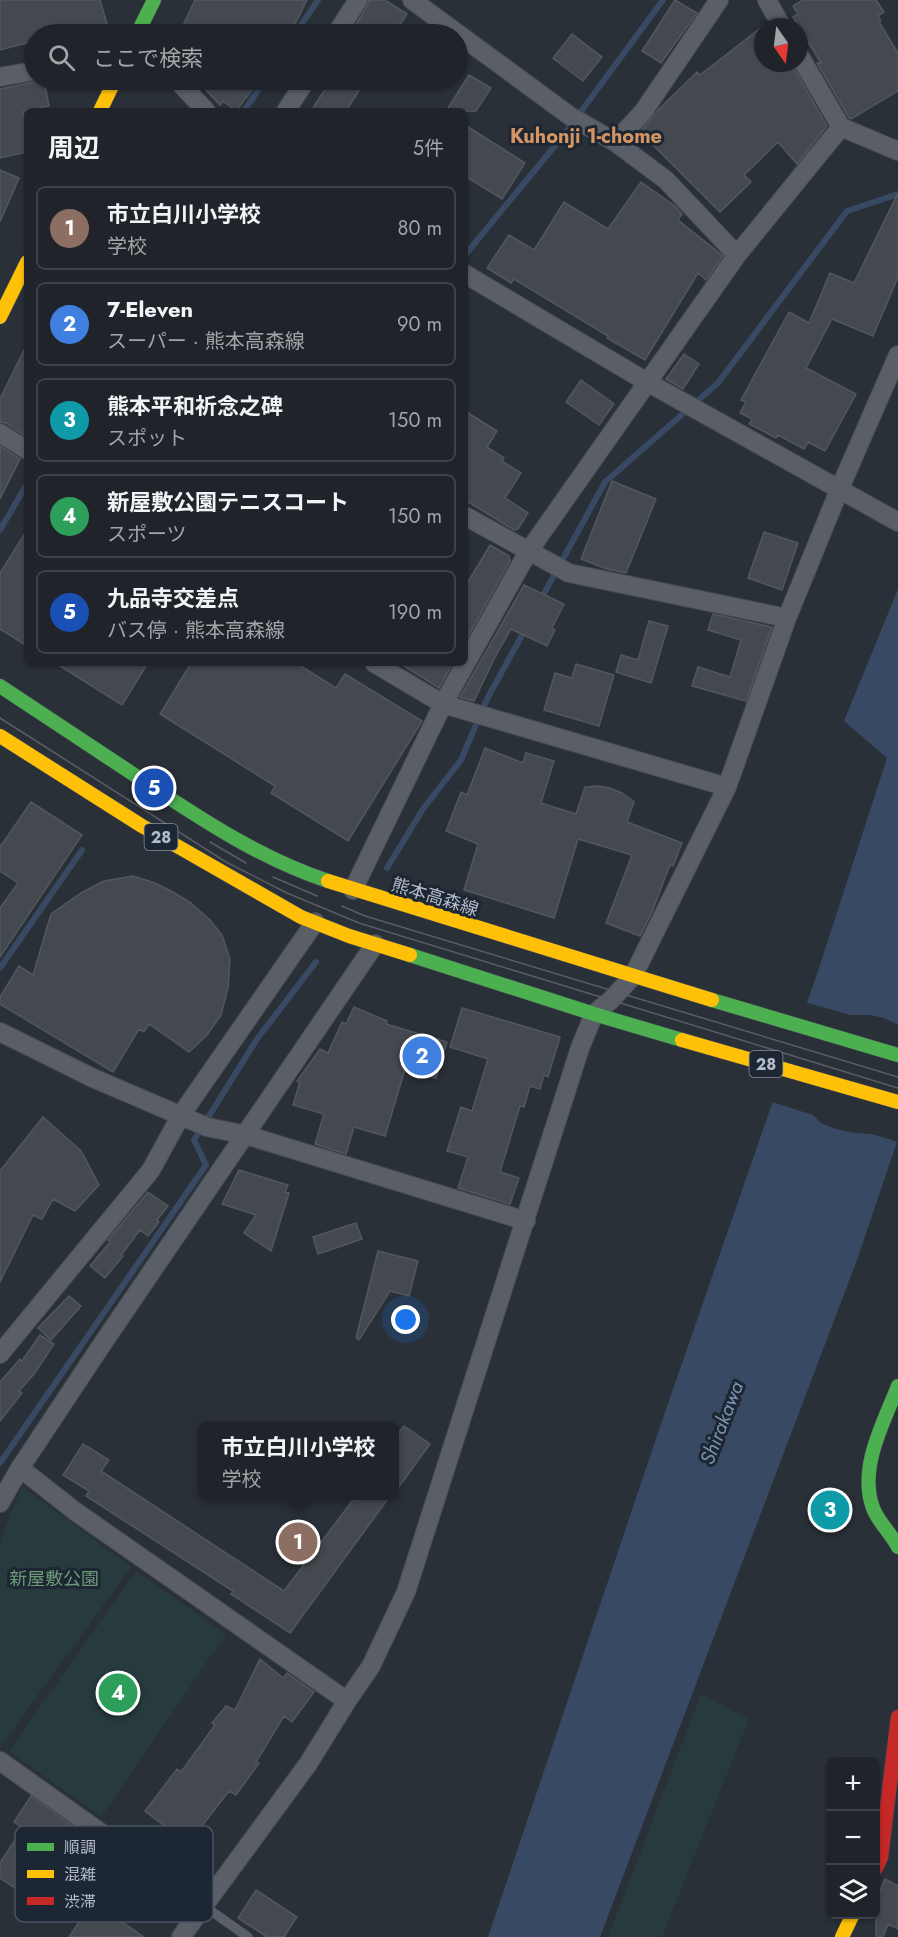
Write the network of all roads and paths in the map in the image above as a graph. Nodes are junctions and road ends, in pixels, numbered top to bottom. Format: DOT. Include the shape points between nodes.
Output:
graph roads {
  1 [pos="136,0"];
  2 [pos="154,0"];
  3 [pos="358,0"];
  4 [pos="412,0"];
  5 [pos="719,0"];
  6 [pos="767,0"];
  7 [pos="777,18"];
  8 [pos="138,24"];
  9 [pos="142,24"];
  10 [pos="342,24"];
  11 [pos="445,24"];
  12 [pos="468,41"];
  13 [pos="808,70"];
  14 [pos="24,73"];
  15 [pos="0,77"];
  16 [pos="110,90"];
  17 [pos="186,90"];
  18 [pos="300,90"];
  19 [pos="101,108"];
  20 [pos="203,108"];
  21 [pos="288,108"];
  22 [pos="841,127"];
  23 [pos="615,142"];
  24 [pos="898,151"];
  25 [pos="737,255"];
  26 [pos="24,268"];
  27 [pos="468,276"];
  28 [pos="0,317"];
  29 [pos="898,355"];
  30 [pos="646,382"];
  31 [pos="0,433"];
  32 [pos="24,448"];
  33 [pos="840,488"];
  34 [pos="468,518"];
  35 [pos="898,522"];
  36 [pos="528,552"];
  37 [pos="787,618"];
  38 [pos="468,659"];
  39 [pos="379,666"];
  40 [pos="464,666"];
  41 [pos="0,686"];
  42 [pos="443,704"];
  43 [pos="0,736"];
  44 [pos="727,787"];
  45 [pos="355,890"];
  46 [pos="321,925"];
  47 [pos="375,944"];
  48 [pos="638,978"];
  49 [pos="594,1014"];
  50 [pos="0,1032"];
  51 [pos="898,1056"];
  52 [pos="898,1102"];
  53 [pos="193,1121"];
  54 [pos="246,1135"];
  55 [pos="526,1221"];
  56 [pos="0,1354"];
  57 [pos="898,1386"];
  58 [pos="20,1468"];
  59 [pos="0,1503"];
  60 [pos="897,1542"];
  61 [pos="347,1701"];
  62 [pos="898,1717"];
  63 [pos="0,1761"];
  64 [pos="91,1826"];
  65 [pos="877,1865"];
  66 [pos="213,1894"];
  67 [pos="213,1912"];
  68 [pos="851,1919"];
  69 [pos="192,1922"];
  70 [pos="181,1937"];
  71 [pos="248,1937"];
  72 [pos="842,1937"];
  1 -- 8 [label="main road"];
  2 -- 9 [label="main road"];
  3 -- 10 [label="street"];
  4 -- 11 [label="street"];
  5 -- 23 [label="street" via="643,112"];
  6 -- 7 [label="street"];
  12 -- 23 [label="street" via="570,116"];
  13 -- 22 [label="street"];
  14 -- 15 [label="street"];
  16 -- 19 [label="main road"];
  17 -- 20 [label="street"];
  18 -- 21 [label="street"];
  22 -- 24 [label="street"];
  22 -- 25 [label="street"];
  23 -- 25 [label="street" via="666,180"];
  25 -- 30 [label="street"];
  26 -- 28 [label="main road"];
  27 -- 30 [label="street"];
  29 -- 33 [label="street"];
  30 -- 33 [label="street"];
  30 -- 36 [label="street"];
  31 -- 32 [label="street"];
  33 -- 35 [label="street"];
  33 -- 37 [label="street"];
  34 -- 36 [label="street"];
  36 -- 37 [label="street" via="569,573"];
  36 -- 38 [label="street"];
  37 -- 44 [label="street"];
  39 -- 42 [label="street"];
  40 -- 42 [label="street"];
  41 -- 45 [label="main road, 熊本高森線 / 28" via="250,847"];
  42 -- 44 [label="street"];
  42 -- 45 [label="street"];
  43 -- 46 [label="main road, 28" via="142,826"];
  44 -- 48 [label="street"];
  45 -- 48 [label="main road, 熊本高森線 / 28"];
  46 -- 47 [label="main road, 28"];
  46 -- 53 [label="street"];
  47 -- 49 [label="main road, 28"];
  47 -- 54 [label="street"];
  48 -- 49 [label="street"];
  48 -- 51 [label="main road, 熊本高森線 / 28"];
  49 -- 52 [label="main road, 28"];
  49 -- 55 [label="street"];
  50 -- 53 [label="street"];
  53 -- 54 [label="street"];
  53 -- 56 [label="street"];
  54 -- 55 [label="street"];
  54 -- 58 [label="street"];
  55 -- 61 [label="street" via="406,1592 372,1665"];
  57 -- 60 [label="main road" via="873,1456 867,1488 872,1507"];
  58 -- 59 [label="street"];
  58 -- 61 [label="street" via="76,1512"];
  61 -- 66 [label="street" via="308,1764"];
  62 -- 65 [label="main road"];
  63 -- 64 [label="street"];
  67 -- 71 [label="lane"];
  68 -- 72 [label="main road"];
  69 -- 70 [label="street"];
}
